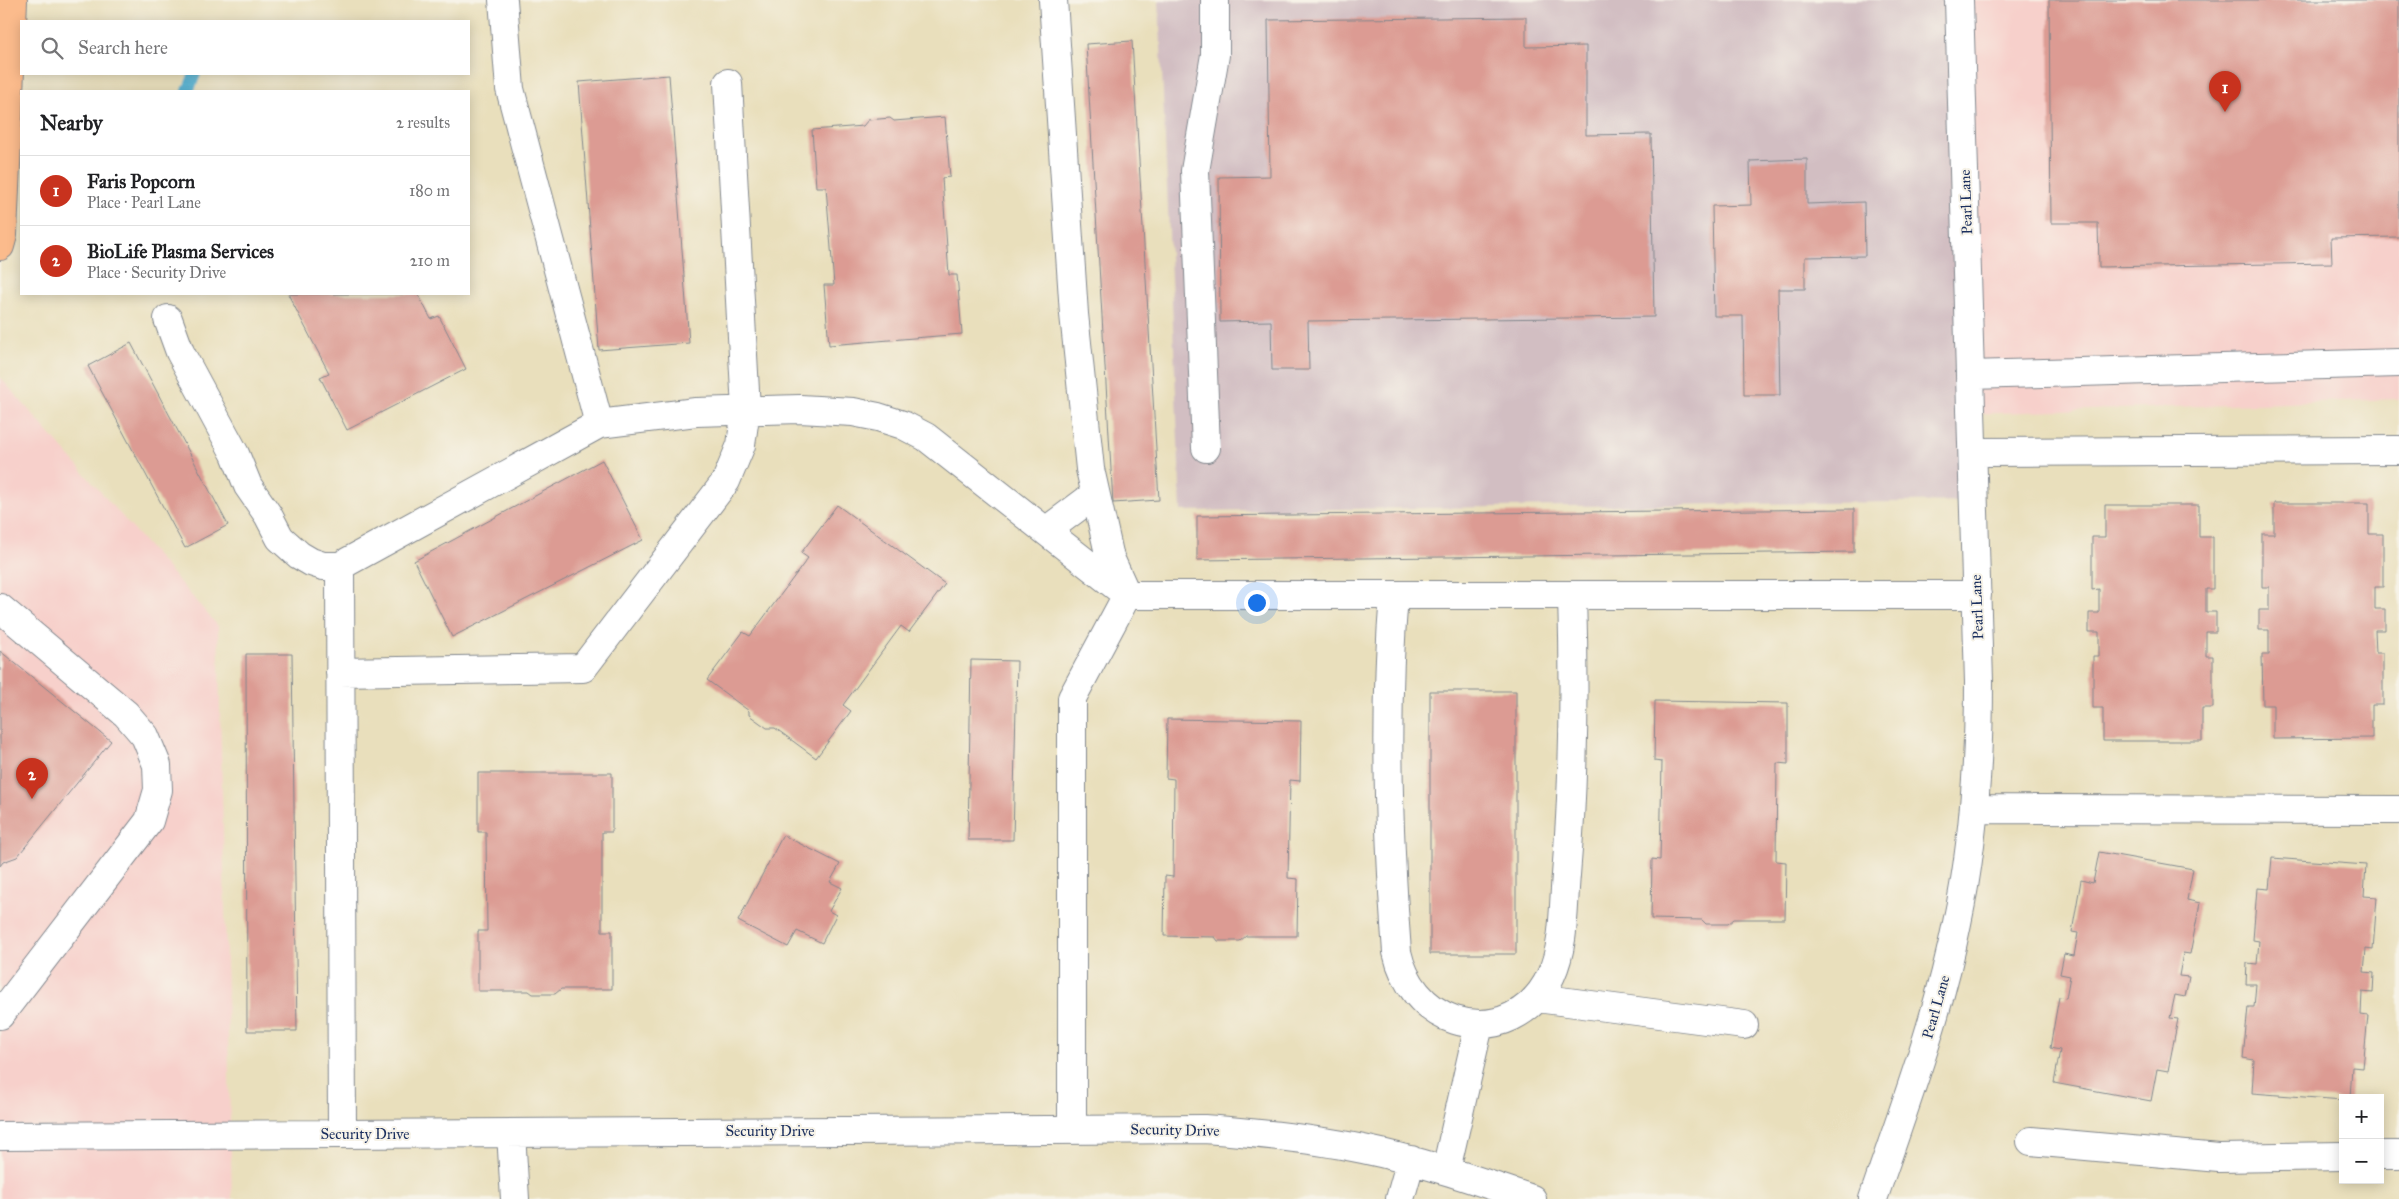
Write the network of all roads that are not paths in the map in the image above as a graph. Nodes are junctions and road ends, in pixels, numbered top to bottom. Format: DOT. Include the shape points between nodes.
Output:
graph roads {
  1 [pos="13,0"];
  2 [pos="502,0"];
  3 [pos="1053,0"];
  4 [pos="1215,0"];
  5 [pos="1959,0"];
  6 [pos="728,83"];
  7 [pos="0,246"];
  8 [pos="168,319"];
  9 [pos="2399,363"];
  10 [pos="1971,375"];
  11 [pos="746,409"];
  12 [pos="599,424"];
  13 [pos="1206,448"];
  14 [pos="2399,450"];
  15 [pos="1974,452"];
  16 [pos="1094,495"];
  17 [pos="1046,531"];
  18 [pos="340,566"];
  19 [pos="1127,595"];
  20 [pos="1394,595"];
  21 [pos="1572,595"];
  22 [pos="1977,595"];
  23 [pos="0,608"];
  24 [pos="340,672"];
  25 [pos="1975,809"];
  26 [pos="2399,810"];
  27 [pos="1536,998"];
  28 [pos="0,1015"];
  29 [pos="1480,1025"];
  30 [pos="1744,1025"];
  31 [pos="1072,1129"];
  32 [pos="511,1133"];
  33 [pos="342,1134"];
  34 [pos="0,1136"];
  35 [pos="2031,1141"];
  36 [pos="2384,1155"];
  37 [pos="2399,1155"];
  38 [pos="2339,1156"];
  39 [pos="1411,1160"];
  40 [pos="1446,1170"];
  41 [pos="515,1199"];
  42 [pos="1400,1199"];
  43 [pos="1532,1199"];
  44 [pos="1873,1199"];
  1 -- 7 [label="main road"];
  2 -- 12 [label="street" via="510,89"];
  3 -- 16 [label="street" via="1074,314"];
  4 -- 13 [label="street" via="1215,55 1195,171"];
  5 -- 10 [label="street, Pearl Lane"];
  6 -- 11 [label="street"];
  8 -- 18 [label="street" via="180,352 235,454 248,486 280,538 311,562"];
  9 -- 10 [label="street"];
  10 -- 15 [label="street, Pearl Lane"];
  11 -- 12 [label="street"];
  11 -- 17 [label="street" via="853,412 903,425 926,437"];
  11 -- 24 [label="street" via="741,445 726,481 582,668"];
  12 -- 18 [label="street"];
  14 -- 15 [label="street"];
  15 -- 22 [label="street, Pearl Lane"];
  16 -- 17 [label="street"];
  16 -- 19 [label="street" via="1110,558"];
  17 -- 19 [label="street"];
  18 -- 24 [label="street"];
  19 -- 20 [label="street"];
  19 -- 31 [label="street" via="1072,698"];
  20 -- 21 [label="street"];
  20 -- 29 [label="street" via="1388,717 1397,952 1411,988 1429,1006 1452,1019"];
  21 -- 22 [label="street"];
  21 -- 27 [label="street" via="1574,744 1564,899 1555,964"];
  22 -- 25 [label="street, Pearl Lane" via="1980,733"];
  23 -- 28 [label="street" via="126,714 145,736 157,765 158,790 149,821"];
  24 -- 33 [label="street"];
  25 -- 26 [label="street"];
  25 -- 44 [label="street, Pearl Lane" via="1959,914 1942,989"];
  27 -- 29 [label="street" via="1505,1021"];
  27 -- 30 [label="street"];
  29 -- 40 [label="street"];
  31 -- 32 [label="street, Security Drive"];
  31 -- 39 [label="street, Security Drive" via="1204,1129 1257,1133 1346,1146"];
  32 -- 33 [label="street, Security Drive"];
  32 -- 41 [label="street"];
  33 -- 34 [label="street, Security Drive"];
  35 -- 38 [label="street" via="2219,1158"];
  36 -- 37 [label="street"];
  39 -- 40 [label="street, Security Drive"];
  39 -- 42 [label="street"];
  40 -- 43 [label="street, Security Drive"];
}
